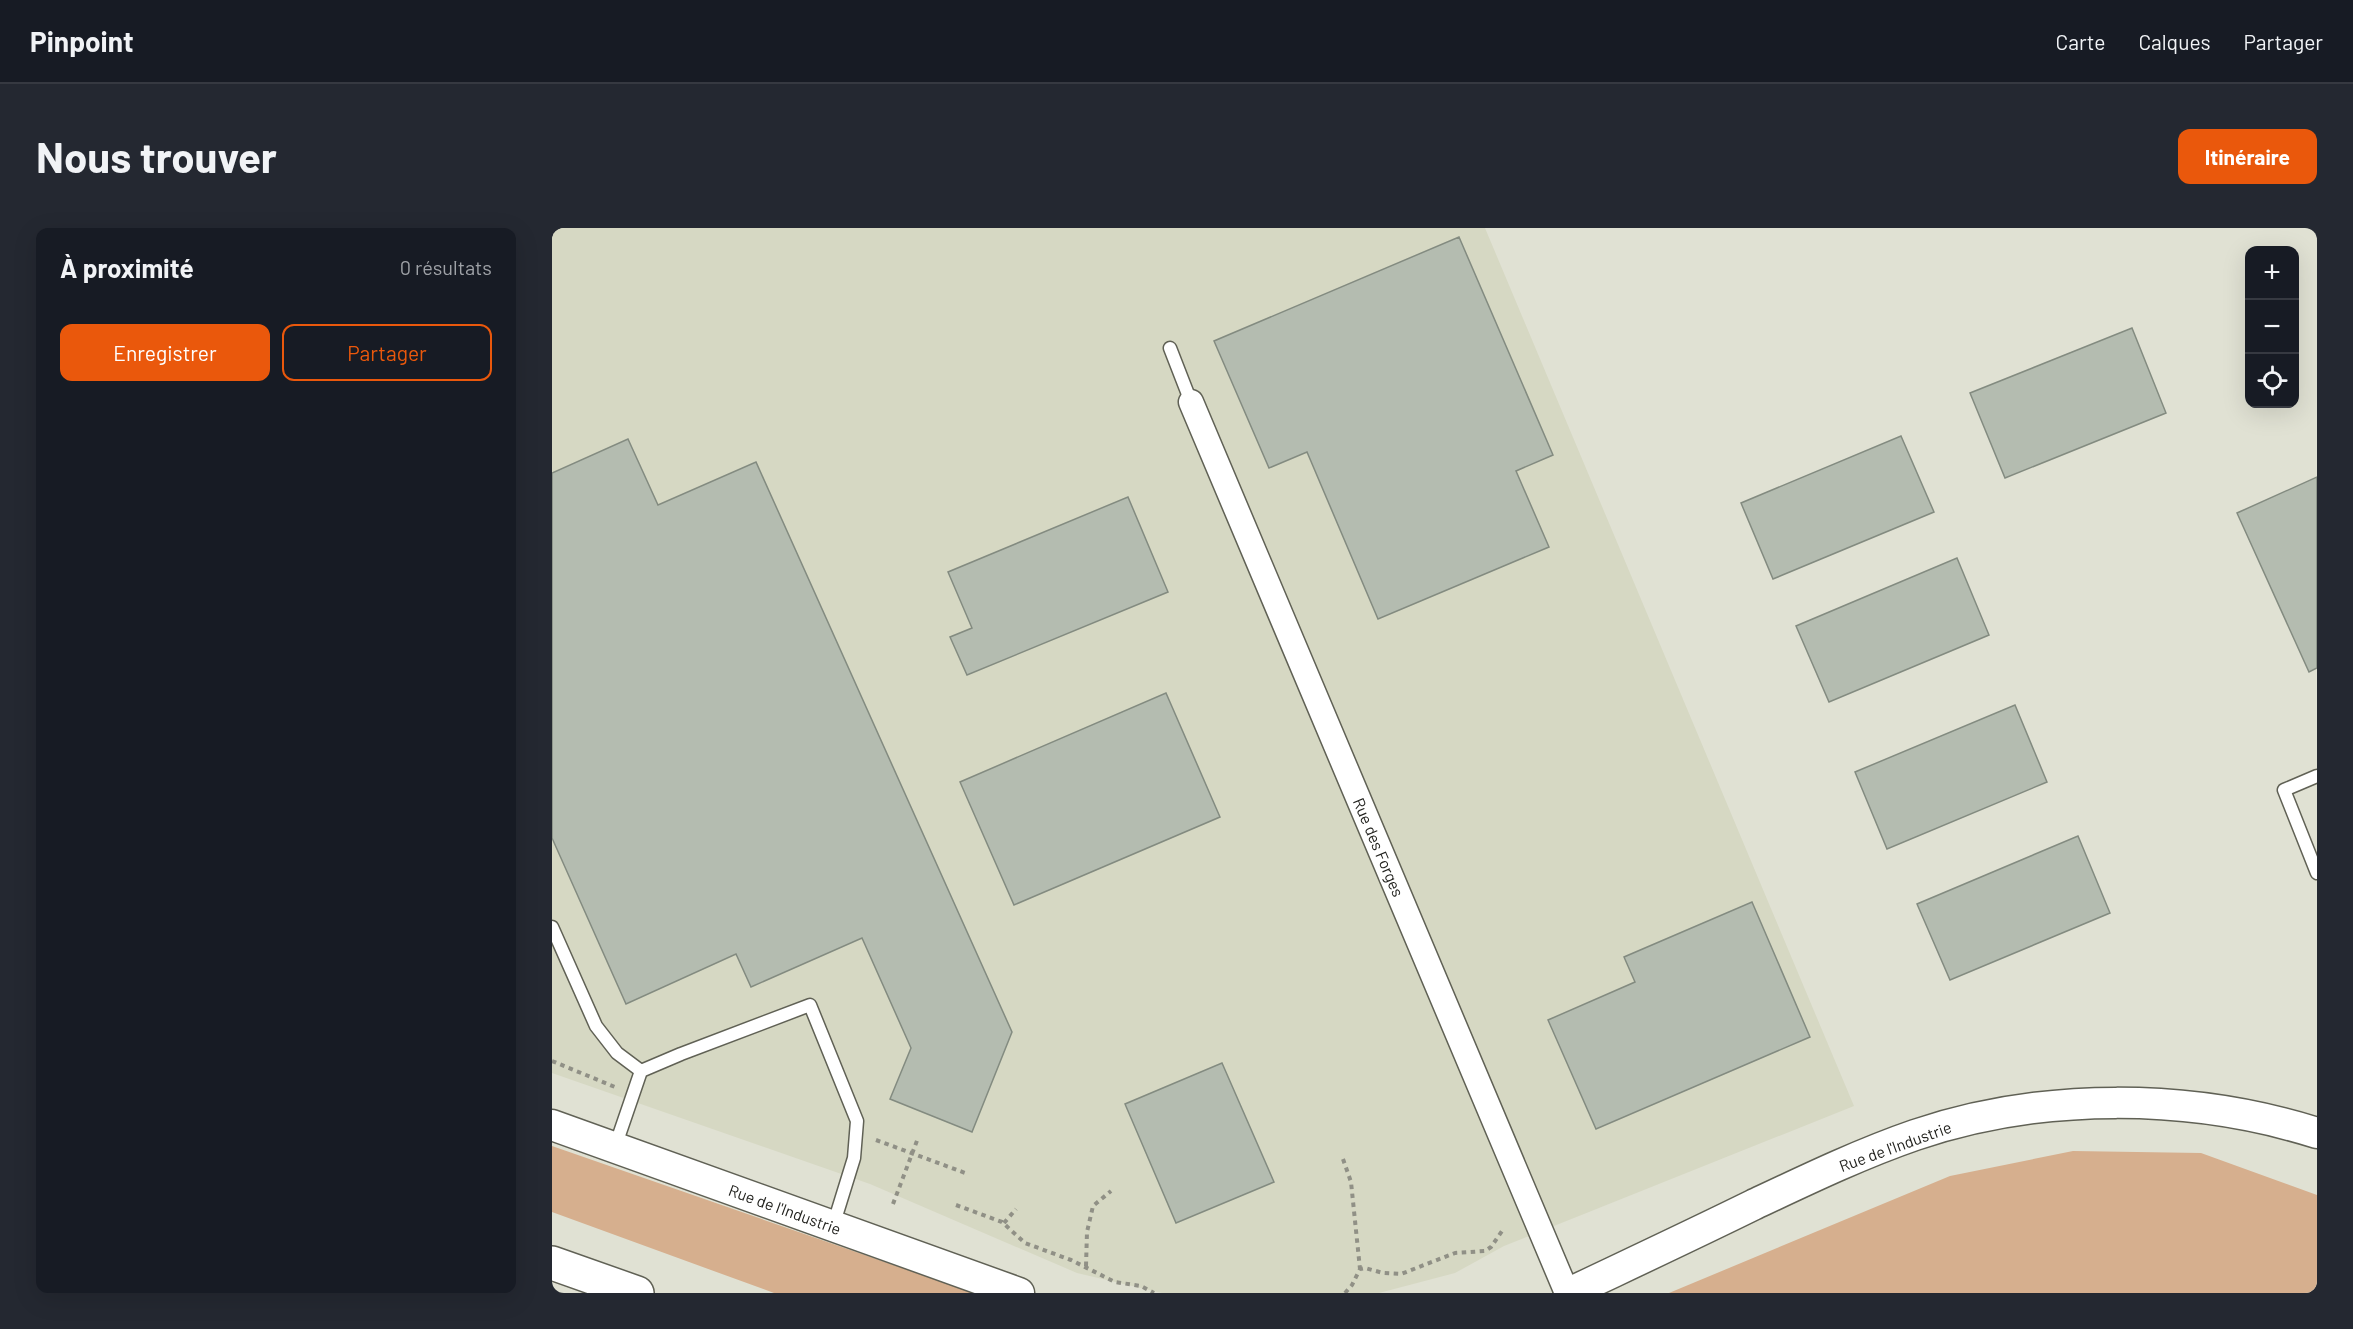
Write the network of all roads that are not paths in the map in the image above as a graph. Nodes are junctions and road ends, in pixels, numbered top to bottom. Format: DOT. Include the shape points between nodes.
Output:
graph roads {
  1 [pos="1170,348"];
  2 [pos="1191,402"];
  3 [pos="2317,776"];
  4 [pos="2317,873"];
  5 [pos="552,927"];
  6 [pos="641,1071"];
  7 [pos="552,1125"];
  8 [pos="2317,1133"];
  9 [pos="615,1147"];
  10 [pos="832,1226"];
  11 [pos="552,1263"];
  12 [pos="637,1293"];
  13 [pos="1018,1293"];
  14 [pos="1568,1293"];
  1 -- 2 [label="lane"];
  2 -- 14 [label="street, Rue des Forges"];
  3 -- 4 [label="lane" via="2284,790"];
  5 -- 6 [label="lane" via="596,1026 617,1053"];
  6 -- 9 [label="lane"];
  6 -- 10 [label="lane" via="810,1005 857,1121 854,1158"];
  7 -- 9 [label="street, Rue de l'Industrie"];
  8 -- 14 [label="street, Rue de l'Industrie" via="2219,1110 2129,1104 2068,1106 1971,1120 1875,1150"];
  9 -- 10 [label="street, Rue de l'Industrie"];
  10 -- 13 [label="street, Rue de l'Industrie"];
  11 -- 12 [label="highway"];
}
